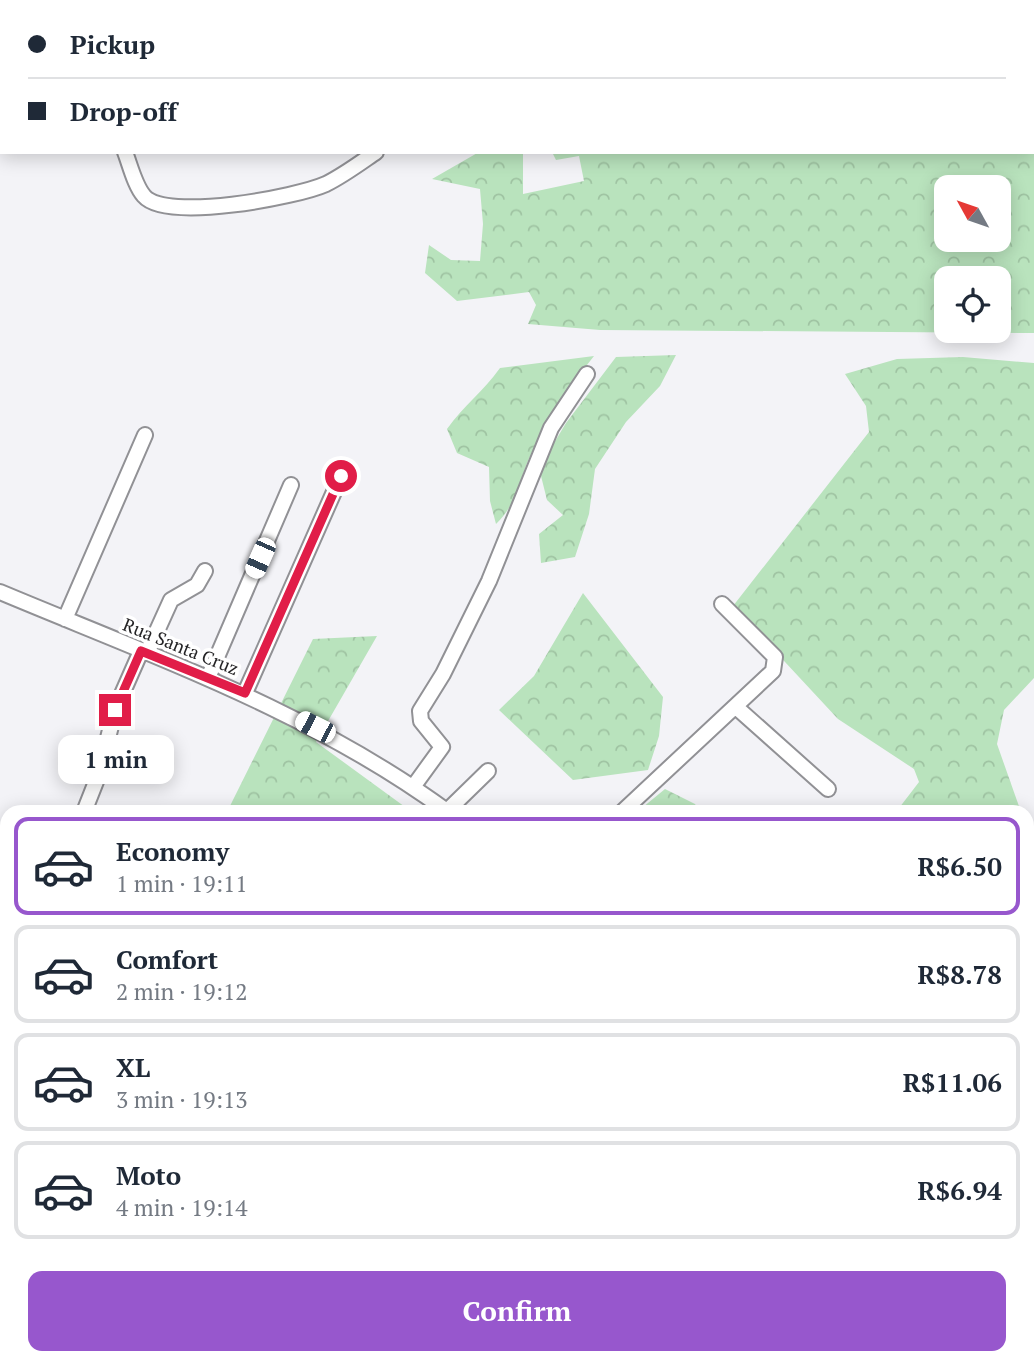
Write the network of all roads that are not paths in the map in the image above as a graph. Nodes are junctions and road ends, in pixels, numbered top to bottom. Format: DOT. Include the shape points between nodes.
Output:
graph roads {
  1 [pos="126,154"];
  2 [pos="373,154"];
  3 [pos="587,374"];
  4 [pos="145,435"];
  5 [pos="341,476"];
  6 [pos="291,485"];
  7 [pos="205,571"];
  8 [pos="0,592"];
  9 [pos="722,604"];
  10 [pos="65,620"];
  11 [pos="144,652"];
  12 [pos="208,678"];
  13 [pos="245,693"];
  14 [pos="736,707"];
  15 [pos="488,771"];
  16 [pos="413,788"];
  17 [pos="828,789"];
  18 [pos="87,805"];
  19 [pos="438,805"];
  20 [pos="453,805"];
  21 [pos="630,805"];
  1 -- 2 [label="street" via="143,195 179,207 250,202 303,192 326,184"];
  3 -- 16 [label="street" via="551,428 489,581 420,711 421,721 442,747"];
  4 -- 10 [label="street"];
  5 -- 13 [label="street"];
  6 -- 12 [label="street"];
  7 -- 11 [label="street" via="197,585 171,600"];
  8 -- 10 [label="street, Rua Santa Cruz"];
  9 -- 14 [label="street" via="775,657 776,664 769,677"];
  10 -- 11 [label="street, Rua Santa Cruz"];
  11 -- 12 [label="street, Rua Santa Cruz"];
  11 -- 18 [label="street" via="115,710"];
  12 -- 13 [label="street, Rua Santa Cruz"];
  13 -- 16 [label="street, Rua Santa Cruz" via="341,741"];
  14 -- 17 [label="street"];
  14 -- 21 [label="street"];
  15 -- 20 [label="street"];
  16 -- 19 [label="street, Rua Santa Cruz"];
}
